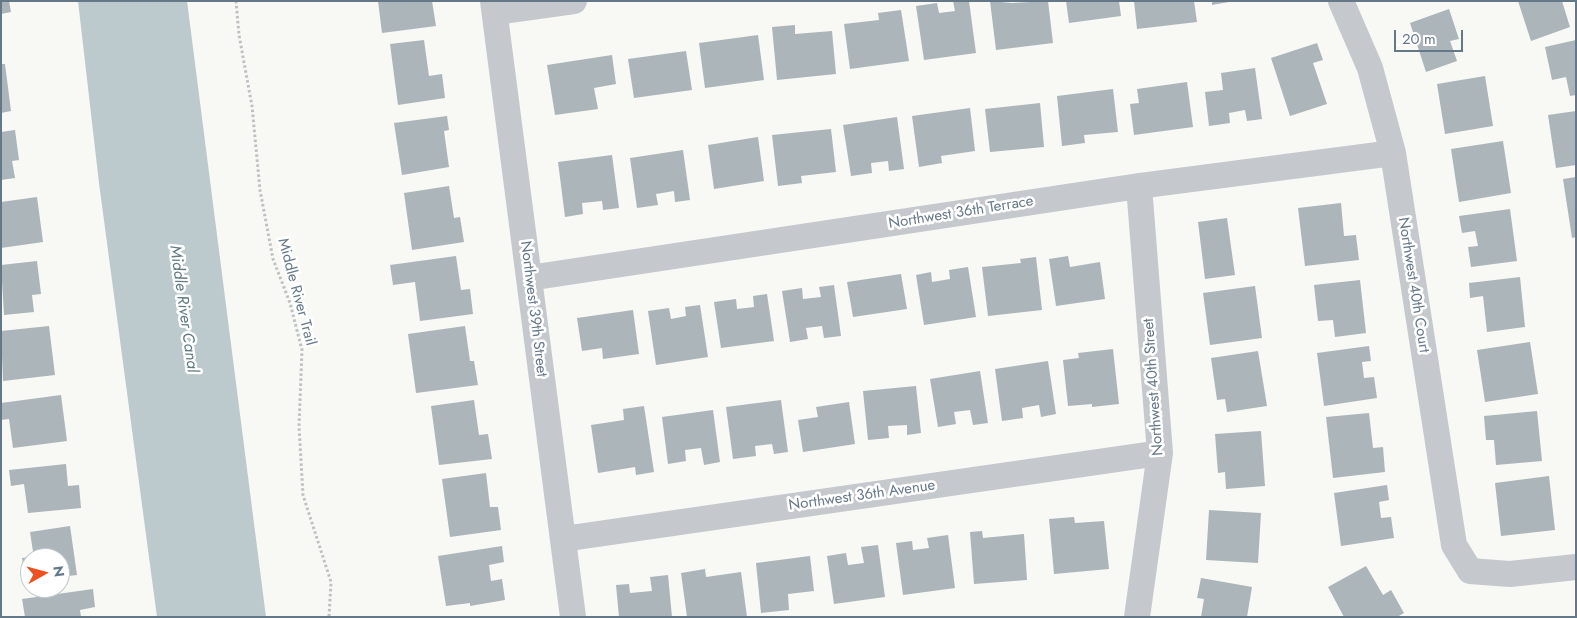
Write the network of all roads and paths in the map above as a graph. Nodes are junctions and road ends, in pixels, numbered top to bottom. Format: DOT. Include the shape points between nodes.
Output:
graph roads {
  1 [pos="236,1"];
  2 [pos="574,1"];
  3 [pos="1341,1"];
  4 [pos="494,7"];
  5 [pos="1393,153"];
  6 [pos="1139,186"];
  7 [pos="529,278"];
  8 [pos="1160,453"];
  9 [pos="563,539"];
  10 [pos="1576,567"];
  11 [pos="329,617"];
  12 [pos="573,617"];
  13 [pos="1137,617"];
  1 -- 11 [label="path, Middle River Trail" via="266,224 273,259 290,303 302,350 299,426 303,495 331,582"];
  2 -- 4 [label="street"];
  3 -- 5 [label="street, Northwest 40th Court" via="1370,68"];
  4 -- 7 [label="street, Northwest 39th Street"];
  5 -- 6 [label="street, Northwest 36th Terrace"];
  5 -- 10 [label="street, Northwest 40th Court" via="1454,546 1470,571 1510,574"];
  6 -- 7 [label="street, Northwest 36th Terrace"];
  6 -- 8 [label="street, Northwest 40th Street"];
  7 -- 9 [label="street, Northwest 39th Street"];
  8 -- 9 [label="street, Northwest 36th Avenue"];
  8 -- 13 [label="street, Northwest 40th Street"];
  9 -- 12 [label="street, Northwest 39th Street"];
}
